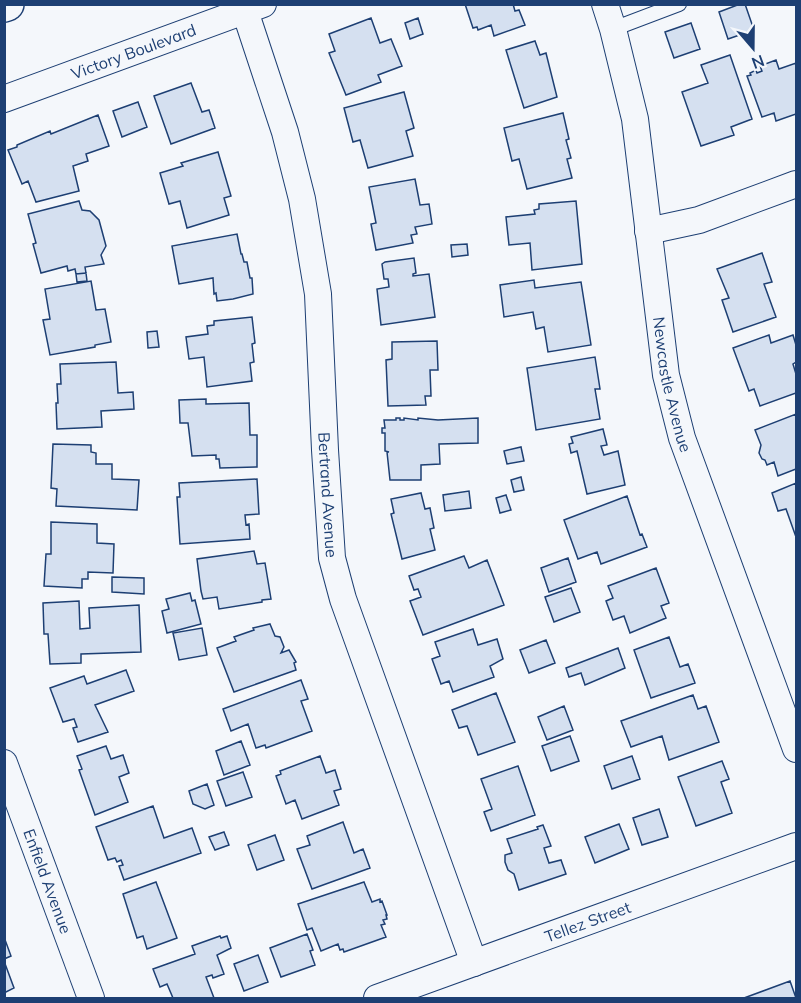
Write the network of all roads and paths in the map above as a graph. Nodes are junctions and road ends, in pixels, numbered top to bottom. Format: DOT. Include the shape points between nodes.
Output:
graph roads {
  1 [pos="605,4"];
  2 [pos="679,4"];
  3 [pos="254,8"];
  4 [pos="613,29"];
  5 [pos="4,99"];
  6 [pos="796,184"];
  7 [pos="648,231"];
  8 [pos="796,749"];
  9 [pos="4,763"];
  10 [pos="796,846"];
  11 [pos="474,963"];
  12 [pos="91,999"];
  13 [pos="376,999"];
  1 -- 4 [label="street, Newcastle Avenue"];
  2 -- 4 [label="lane"];
  3 -- 5 [label="street, Victory Boulevard"];
  3 -- 11 [label="street, Bertrand Avenue" via="302,200 318,294 332,558 343,599"];
  4 -- 7 [label="street, Newcastle Avenue" via="635,118"];
  6 -- 7 [label="street" via="699,220"];
  7 -- 8 [label="street, Newcastle Avenue" via="666,375 682,438"];
  9 -- 12 [label="street, Enfield Avenue"];
  10 -- 11 [label="street, Tellez Street"];
  11 -- 13 [label="street, Tellez Street"];
}
